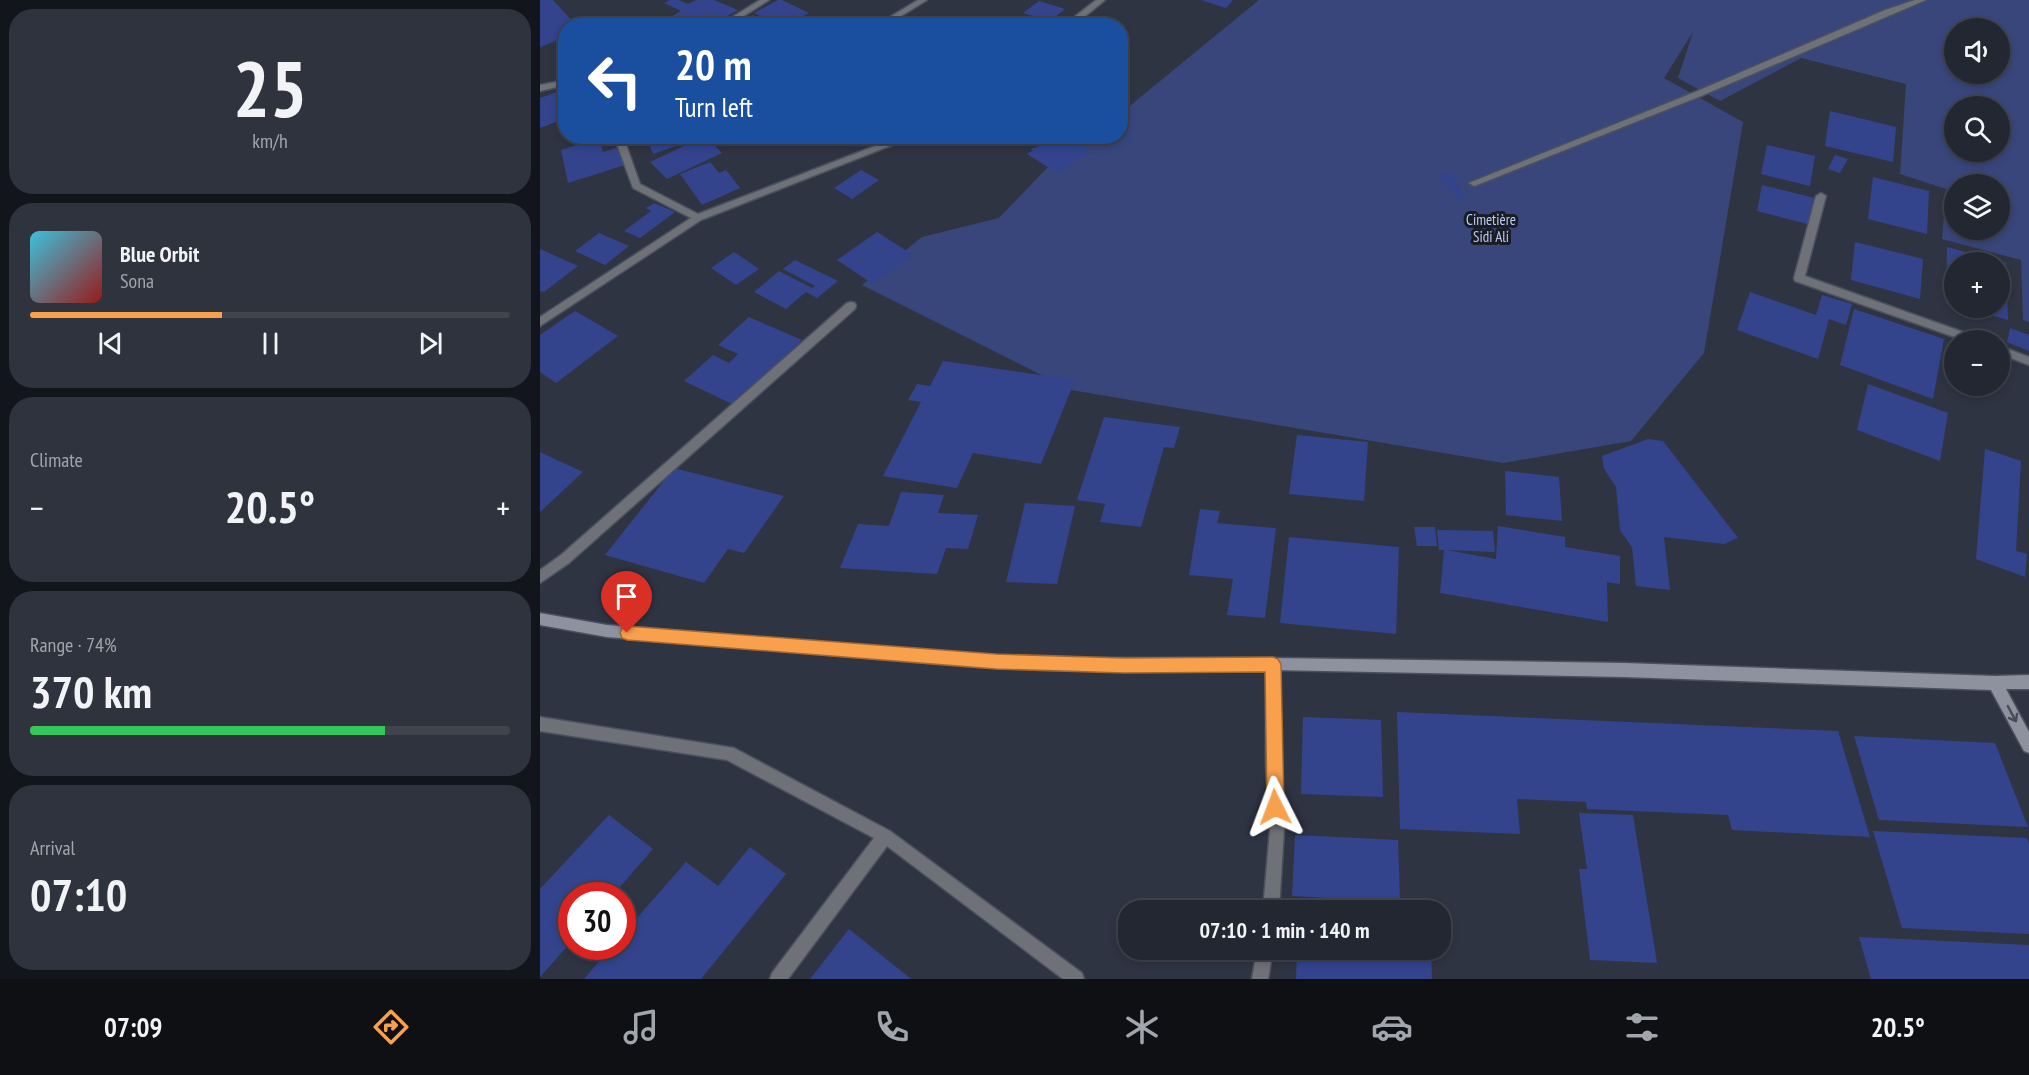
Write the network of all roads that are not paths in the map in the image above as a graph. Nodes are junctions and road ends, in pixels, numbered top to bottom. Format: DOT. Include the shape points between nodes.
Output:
graph roads {
  1 [pos="765,0"];
  2 [pos="923,0"];
  3 [pos="1101,0"];
  4 [pos="1922,0"];
  5 [pos="735,18"];
  6 [pos="893,18"];
  7 [pos="1077,18"];
  8 [pos="558,84"];
  9 [pos="540,88"];
  10 [pos="621,144"];
  11 [pos="890,144"];
  12 [pos="1474,183"];
  13 [pos="1821,196"];
  14 [pos="698,218"];
  15 [pos="852,306"];
  16 [pos="540,322"];
  17 [pos="1945,330"];
  18 [pos="2010,354"];
  19 [pos="2029,361"];
  20 [pos="540,577"];
  21 [pos="540,619"];
  22 [pos="1273,664"];
  23 [pos="2029,682"];
  24 [pos="1995,683"];
  25 [pos="540,724"];
  26 [pos="2029,746"];
  27 [pos="885,836"];
  28 [pos="1272,900"];
  29 [pos="1263,960"];
  30 [pos="778,979"];
  31 [pos="1076,979"];
  32 [pos="1260,979"];
  1 -- 5 [label="street"];
  2 -- 6 [label="street"];
  3 -- 7 [label="street"];
  4 -- 12 [label="street"];
  8 -- 9 [label="street"];
  10 -- 14 [label="street" via="636,186"];
  11 -- 14 [label="street"];
  13 -- 17 [label="street" via="1799,278"];
  14 -- 16 [label="street"];
  15 -- 20 [label="street"];
  18 -- 19 [label="street"];
  21 -- 22 [label="main road" via="607,631 978,661 1124,666"];
  22 -- 24 [label="main road"];
  22 -- 28 [label="street" via="1277,829"];
  23 -- 24 [label="main road"];
  24 -- 26 [label="main road, one-way"];
  25 -- 27 [label="street" via="729,753"];
  27 -- 30 [label="street"];
  27 -- 31 [label="street"];
  29 -- 32 [label="street"];
}
